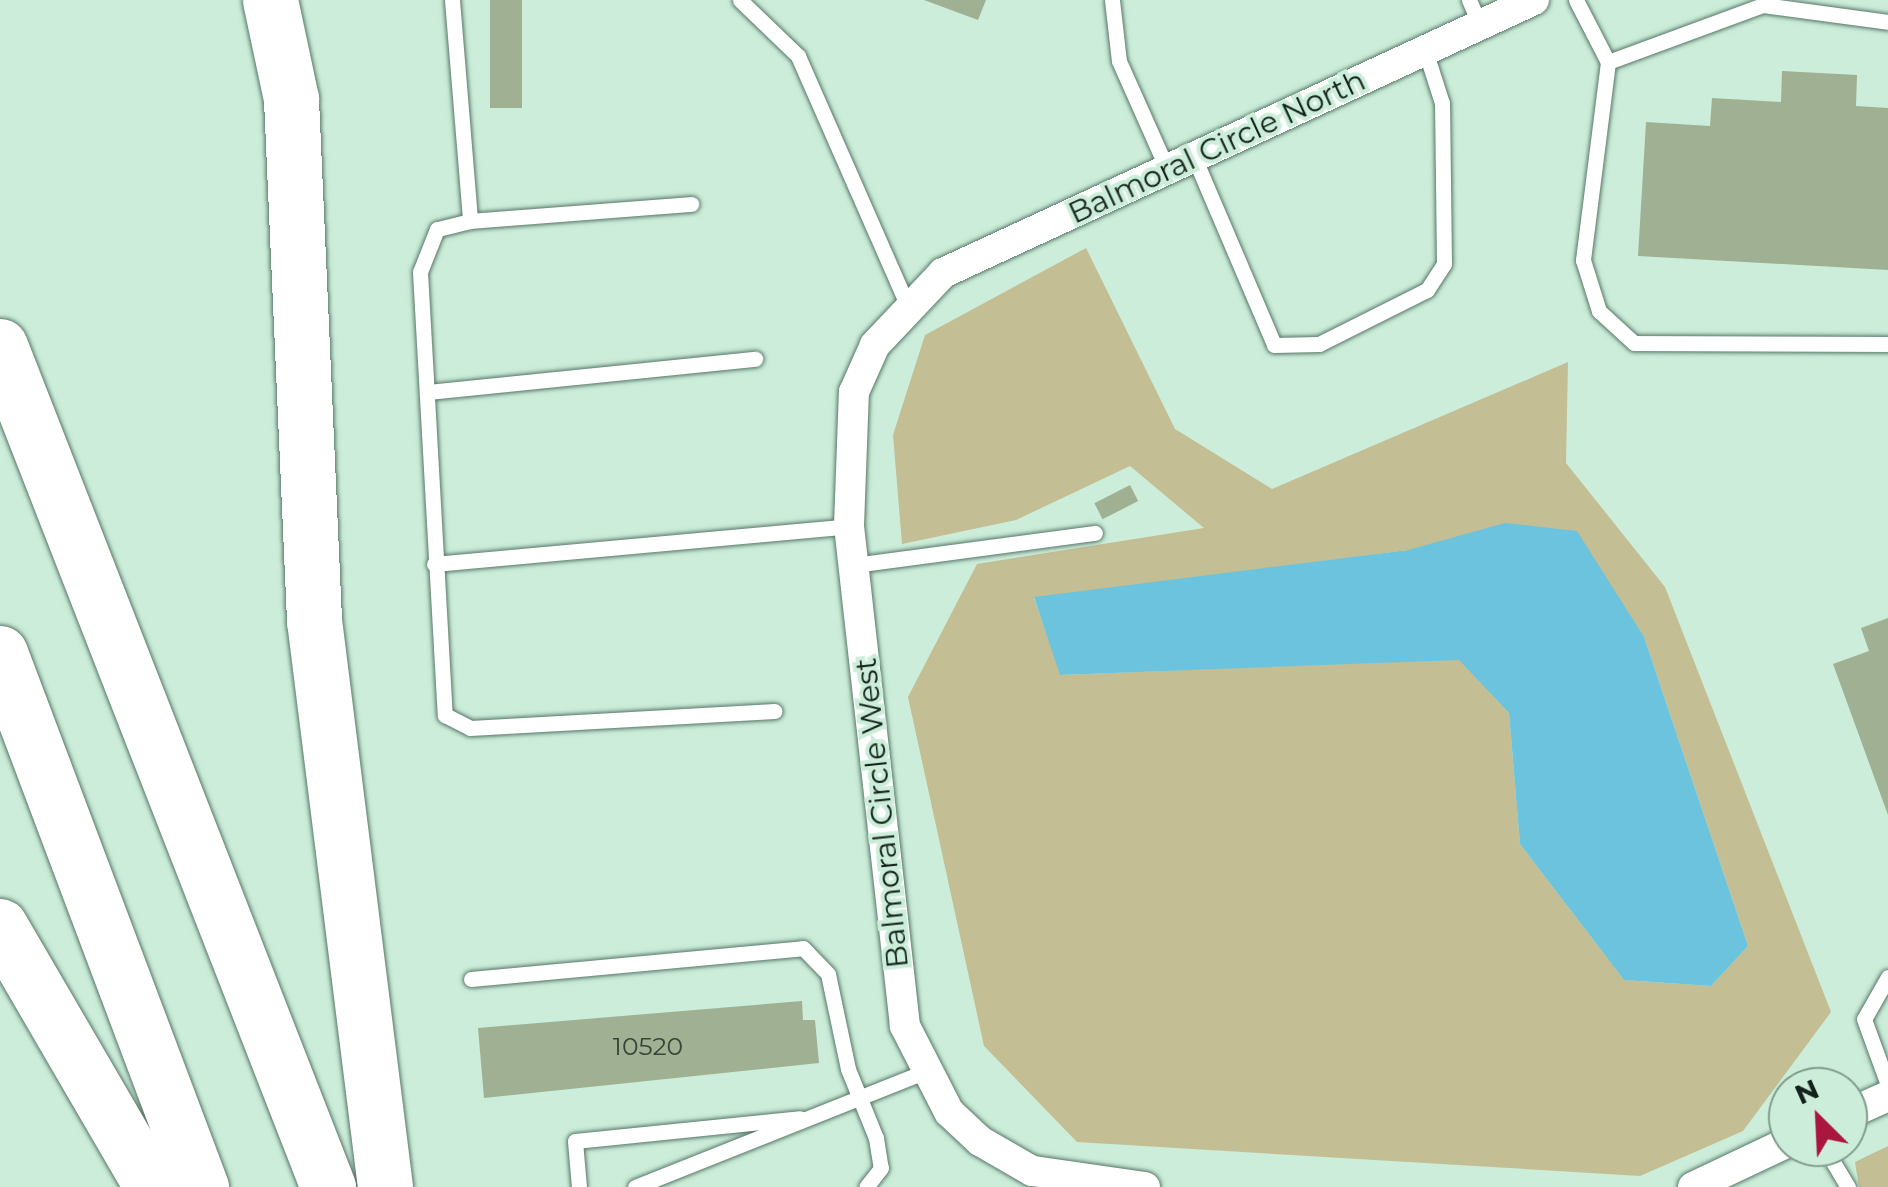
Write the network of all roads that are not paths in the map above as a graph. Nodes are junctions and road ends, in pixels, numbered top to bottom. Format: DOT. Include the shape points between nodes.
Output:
graph roads {
  1 [pos="270,0"];
  2 [pos="452,0"];
  3 [pos="740,0"];
  4 [pos="1112,0"];
  5 [pos="1534,0"];
  6 [pos="1576,0"];
  7 [pos="1474,13"];
  8 [pos="1888,22"];
  9 [pos="1425,50"];
  10 [pos="1608,62"];
  11 [pos="1181,164"];
  12 [pos="691,204"];
  13 [pos="470,221"];
  14 [pos="908,304"];
  15 [pos="1888,344"];
  16 [pos="0,346"];
  17 [pos="755,359"];
  18 [pos="428,392"];
  19 [pos="849,526"];
  20 [pos="1095,533"];
  21 [pos="434,564"];
  22 [pos="854,565"];
  23 [pos="0,653"];
  24 [pos="775,711"];
  25 [pos="0,926"];
  26 [pos="1888,977"];
  27 [pos="472,979"];
  28 [pos="926,1071"];
  29 [pos="1888,1086"];
  30 [pos="861,1100"];
  31 [pos="824,1115"];
  32 [pos="1768,1151"];
  33 [pos="1029,1179"];
  34 [pos="152,1187"];
  35 [pos="201,1187"];
  36 [pos="328,1187"];
  37 [pos="385,1187"];
  38 [pos="579,1187"];
  39 [pos="635,1187"];
  40 [pos="866,1187"];
  41 [pos="1145,1187"];
  42 [pos="1692,1187"];
  1 -- 37 [label="highway" via="291,100 314,620"];
  2 -- 13 [label="lane"];
  3 -- 14 [label="lane" via="798,56"];
  4 -- 11 [label="lane" via="1119,61"];
  5 -- 7 [label="street, Balmoral Circle North"];
  6 -- 10 [label="lane"];
  7 -- 9 [label="street, Balmoral Circle North"];
  8 -- 10 [label="lane" via="1764,4"];
  9 -- 11 [label="street, Balmoral Circle North"];
  9 -- 11 [label="lane" via="1442,103 1444,264 1427,290 1319,344 1274,346"];
  10 -- 15 [label="lane" via="1583,260 1599,312 1634,343"];
  11 -- 14 [label="street, Balmoral Circle North" via="943,273"];
  12 -- 13 [label="lane"];
  13 -- 18 [label="lane" via="437,229 420,272"];
  14 -- 19 [label="street, Balmoral Circle West" via="854,392"];
  16 -- 36 [label="highway"];
  17 -- 18 [label="lane"];
  18 -- 21 [label="lane"];
  19 -- 21 [label="lane"];
  19 -- 22 [label="street, Balmoral Circle West"];
  20 -- 22 [label="lane"];
  21 -- 24 [label="lane" via="440,697 455,726"];
  22 -- 28 [label="street, Balmoral Circle West" via="906,1026"];
  23 -- 35 [label="highway"];
  25 -- 34 [label="highway"];
  26 -- 29 [label="lane" via="1864,1019"];
  27 -- 30 [label="lane" via="802,948 828,974"];
  28 -- 30 [label="lane"];
  28 -- 33 [label="street, Balmoral Circle West" via="980,1141"];
  30 -- 31 [label="lane"];
  30 -- 40 [label="lane" via="881,1168"];
  31 -- 38 [label="lane" via="574,1141"];
  31 -- 39 [label="lane"];
  32 -- 42 [label="street"];
  33 -- 41 [label="street, Balmoral Circle West"];
}
